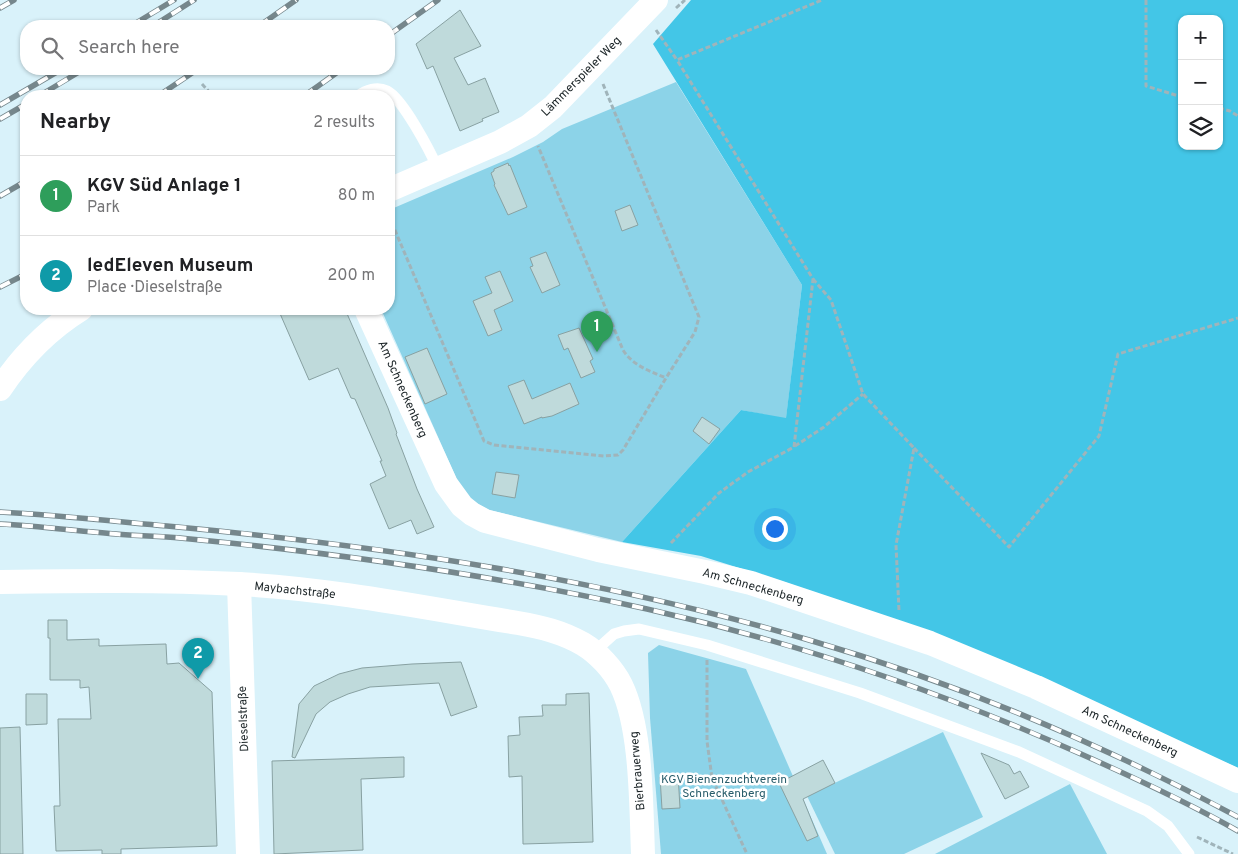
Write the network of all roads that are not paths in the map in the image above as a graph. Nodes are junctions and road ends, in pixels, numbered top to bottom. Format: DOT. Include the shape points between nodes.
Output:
graph roads {
  1 [pos="656,0"];
  2 [pos="370,90"];
  3 [pos="382,90"];
  4 [pos="395,96"];
  5 [pos="438,169"];
  6 [pos="395,187"];
  7 [pos="72,315"];
  8 [pos="369,315"];
  9 [pos="0,389"];
  10 [pos="0,582"];
  11 [pos="238,584"];
  12 [pos="589,648"];
  13 [pos="1238,781"];
  14 [pos="248,854"];
  15 [pos="643,854"];
  16 [pos="1189,854"];
  1 -- 5 [label="street, Lämmerspieler Weg" via="553,107 529,126"];
  2 -- 3 [label="lane"];
  4 -- 5 [label="lane" via="424,140"];
  5 -- 6 [label="street, Lämmerspieler Weg"];
  7 -- 9 [label="street" via="33,346"];
  8 -- 13 [label="street, Am Schneckenberg" via="446,484 462,506 485,521 598,550 751,583 900,632 1027,683"];
  10 -- 11 [label="street, Maybachstraße"];
  11 -- 12 [label="street, Maybachstraße" via="322,592 546,628"];
  11 -- 14 [label="street, Dieselstraße"];
  12 -- 15 [label="street, Bierbrauerweg" via="621,684 633,724"];
  12 -- 16 [label="lane" via="614,634 640,629 707,645 860,693 1019,752 1147,811 1168,826"];
}
